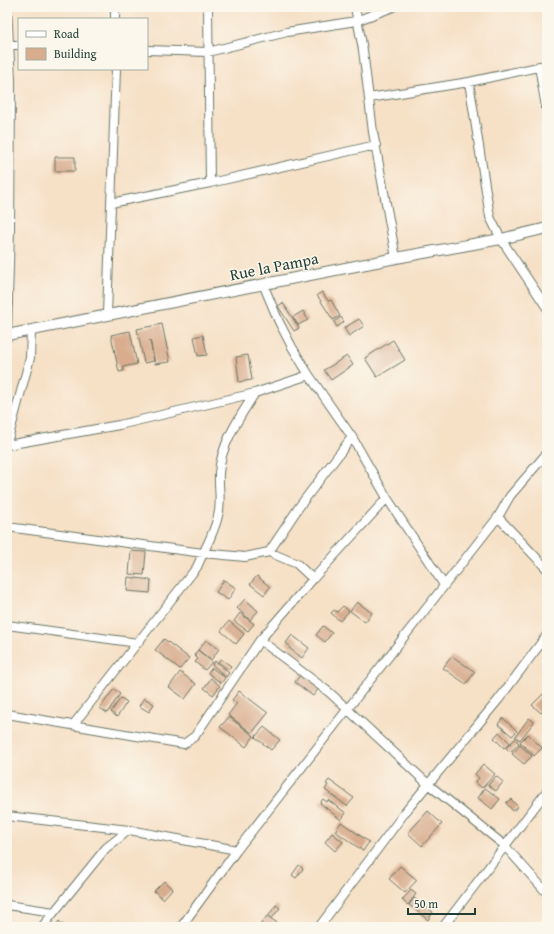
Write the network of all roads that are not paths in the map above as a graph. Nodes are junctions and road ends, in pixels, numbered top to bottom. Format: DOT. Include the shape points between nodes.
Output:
graph roads {
  1 [pos="7,7"];
  2 [pos="115,7"];
  3 [pos="208,7"];
  4 [pos="355,7"];
  5 [pos="393,7"];
  6 [pos="115,18"];
  7 [pos="356,21"];
  8 [pos="8,45"];
  9 [pos="148,50"];
  10 [pos="208,52"];
  11 [pos="543,66"];
  12 [pos="116,70"];
  13 [pos="469,82"];
  14 [pos="369,98"];
  15 [pos="547,113"];
  16 [pos="376,144"];
  17 [pos="210,183"];
  18 [pos="111,203"];
  19 [pos="547,228"];
  20 [pos="9,229"];
  21 [pos="501,240"];
  22 [pos="396,258"];
  23 [pos="263,284"];
  24 [pos="547,308"];
  25 [pos="107,314"];
  26 [pos="31,331"];
  27 [pos="7,334"];
  28 [pos="309,375"];
  29 [pos="255,393"];
  30 [pos="352,437"];
  31 [pos="7,444"];
  32 [pos="547,453"];
  33 [pos="387,498"];
  34 [pos="498,517"];
  35 [pos="7,527"];
  36 [pos="269,552"];
  37 [pos="202,553"];
  38 [pos="547,569"];
  39 [pos="313,578"];
  40 [pos="444,585"];
  41 [pos="7,625"];
  42 [pos="547,635"];
  43 [pos="260,640"];
  44 [pos="138,643"];
  45 [pos="348,709"];
  46 [pos="7,714"];
  47 [pos="73,725"];
  48 [pos="429,785"];
  49 [pos="547,791"];
  50 [pos="7,816"];
  51 [pos="129,830"];
  52 [pos="504,845"];
  53 [pos="237,850"];
  54 [pos="547,893"];
  55 [pos="7,905"];
  56 [pos="54,912"];
  57 [pos="42,927"];
  58 [pos="181,927"];
  59 [pos="319,927"];
  60 [pos="443,927"];
  1 -- 8 [label="street"];
  2 -- 6 [label="street"];
  3 -- 10 [label="street"];
  4 -- 7 [label="street"];
  5 -- 7 [label="street"];
  7 -- 10 [label="street" via="287,32"];
  7 -- 14 [label="street" via="363,50"];
  8 -- 20 [label="street" via="11,80"];
  9 -- 10 [label="street"];
  10 -- 17 [label="street"];
  11 -- 13 [label="street"];
  11 -- 15 [label="street"];
  12 -- 18 [label="street"];
  13 -- 14 [label="street"];
  13 -- 21 [label="street" via="490,217"];
  14 -- 16 [label="street"];
  16 -- 17 [label="street"];
  16 -- 22 [label="street"];
  17 -- 18 [label="street"];
  18 -- 25 [label="street"];
  19 -- 21 [label="street, Rue la Pampa"];
  20 -- 27 [label="street"];
  21 -- 22 [label="street, Rue la Pampa"];
  21 -- 24 [label="street"];
  22 -- 23 [label="street, Rue la Pampa"];
  23 -- 25 [label="street, Rue la Pampa"];
  23 -- 28 [label="street" via="278,322"];
  25 -- 26 [label="street, Rue la Pampa"];
  26 -- 27 [label="street, Rue la Pampa"];
  26 -- 31 [label="street" via="30,358"];
  28 -- 29 [label="street"];
  28 -- 30 [label="street"];
  29 -- 31 [label="street" via="119,425"];
  29 -- 37 [label="street" via="222,452 219,515 211,538"];
  30 -- 33 [label="street"];
  30 -- 36 [label="street" via="299,507"];
  32 -- 34 [label="street" via="510,496"];
  33 -- 39 [label="street"];
  33 -- 40 [label="street"];
  34 -- 38 [label="street"];
  34 -- 40 [label="street"];
  35 -- 37 [label="street"];
  36 -- 37 [label="street" via="244,557"];
  36 -- 39 [label="street" via="297,564"];
  37 -- 44 [label="street" via="197,567"];
  39 -- 43 [label="street"];
  40 -- 45 [label="street"];
  41 -- 44 [label="street"];
  42 -- 48 [label="street"];
  43 -- 45 [label="street"];
  43 -- 47 [label="street" via="195,736 184,744"];
  44 -- 47 [label="street"];
  45 -- 48 [label="street"];
  45 -- 53 [label="street"];
  46 -- 47 [label="street"];
  48 -- 52 [label="street"];
  48 -- 59 [label="street" via="406,811"];
  49 -- 52 [label="street"];
  50 -- 51 [label="street"];
  51 -- 53 [label="street"];
  51 -- 56 [label="street" via="106,848"];
  52 -- 54 [label="street"];
  52 -- 60 [label="street"];
  53 -- 58 [label="street"];
  55 -- 56 [label="street"];
  56 -- 57 [label="street"];
}
